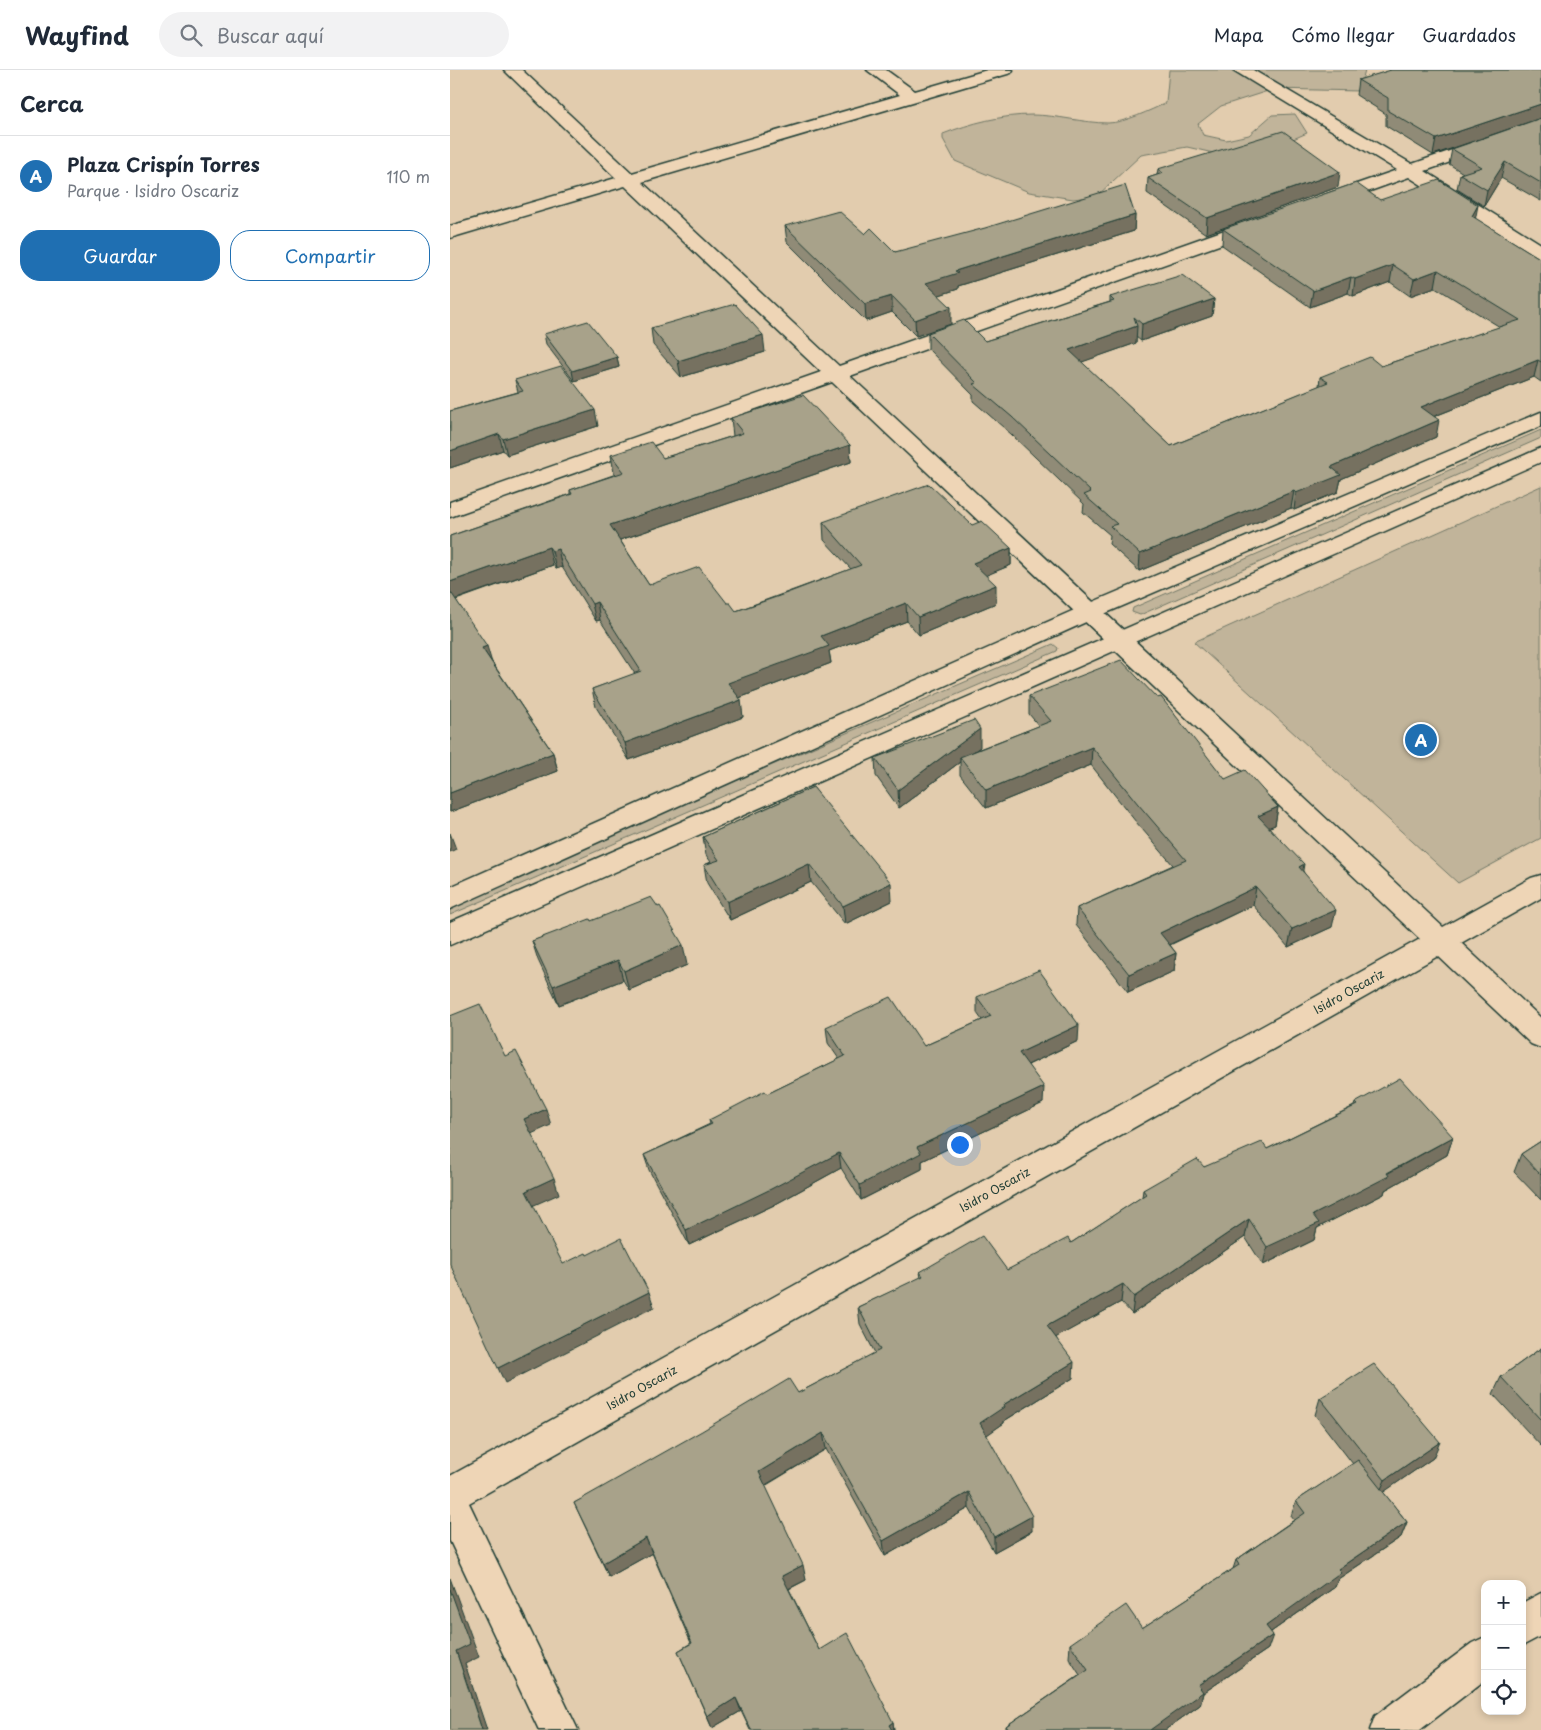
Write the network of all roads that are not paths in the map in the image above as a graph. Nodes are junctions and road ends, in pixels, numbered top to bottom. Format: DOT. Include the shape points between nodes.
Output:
graph roads {
  1 [pos="512,70"];
  2 [pos="874,70"];
  3 [pos="1005,70"];
  4 [pos="1241,70"];
  5 [pos="913,97"];
  6 [pos="1541,124"];
  7 [pos="1410,170"];
  8 [pos="630,181"];
  9 [pos="1308,206"];
  10 [pos="1271,220"];
  11 [pos="450,232"];
  12 [pos="1541,252"];
  13 [pos="835,374"];
  14 [pos="1541,418"];
  15 [pos="1541,454"];
  16 [pos="450,510"];
  17 [pos="1089,612"];
  18 [pos="1118,640"];
  19 [pos="1541,885"];
  20 [pos="450,899"];
  21 [pos="450,934"];
  22 [pos="1440,941"];
  23 [pos="1541,1036"];
  24 [pos="450,1495"];
  25 [pos="450,1502"];
  26 [pos="1541,1612"];
  27 [pos="1525,1625"];
  28 [pos="1481,1659"];
  29 [pos="559,1730"];
  30 [pos="1389,1730"];
  1 -- 8 [label="street"];
  2 -- 5 [label="street"];
  3 -- 5 [label="street"];
  4 -- 7 [label="street"];
  5 -- 8 [label="street"];
  6 -- 7 [label="street"];
  7 -- 9 [label="street"];
  7 -- 12 [label="street"];
  8 -- 11 [label="street"];
  8 -- 13 [label="street"];
  10 -- 13 [label="street"];
  13 -- 16 [label="street"];
  13 -- 17 [label="street"];
  14 -- 17 [label="street"];
  15 -- 18 [label="street"];
  17 -- 18 [label="street"];
  17 -- 20 [label="street"];
  18 -- 21 [label="street"];
  18 -- 22 [label="street"];
  19 -- 22 [label="street, Isidro Oscariz"];
  22 -- 23 [label="street"];
  22 -- 24 [label="street, Isidro Oscariz"];
  25 -- 29 [label="street"];
  26 -- 27 [label="street"];
  28 -- 30 [label="street"];
}
